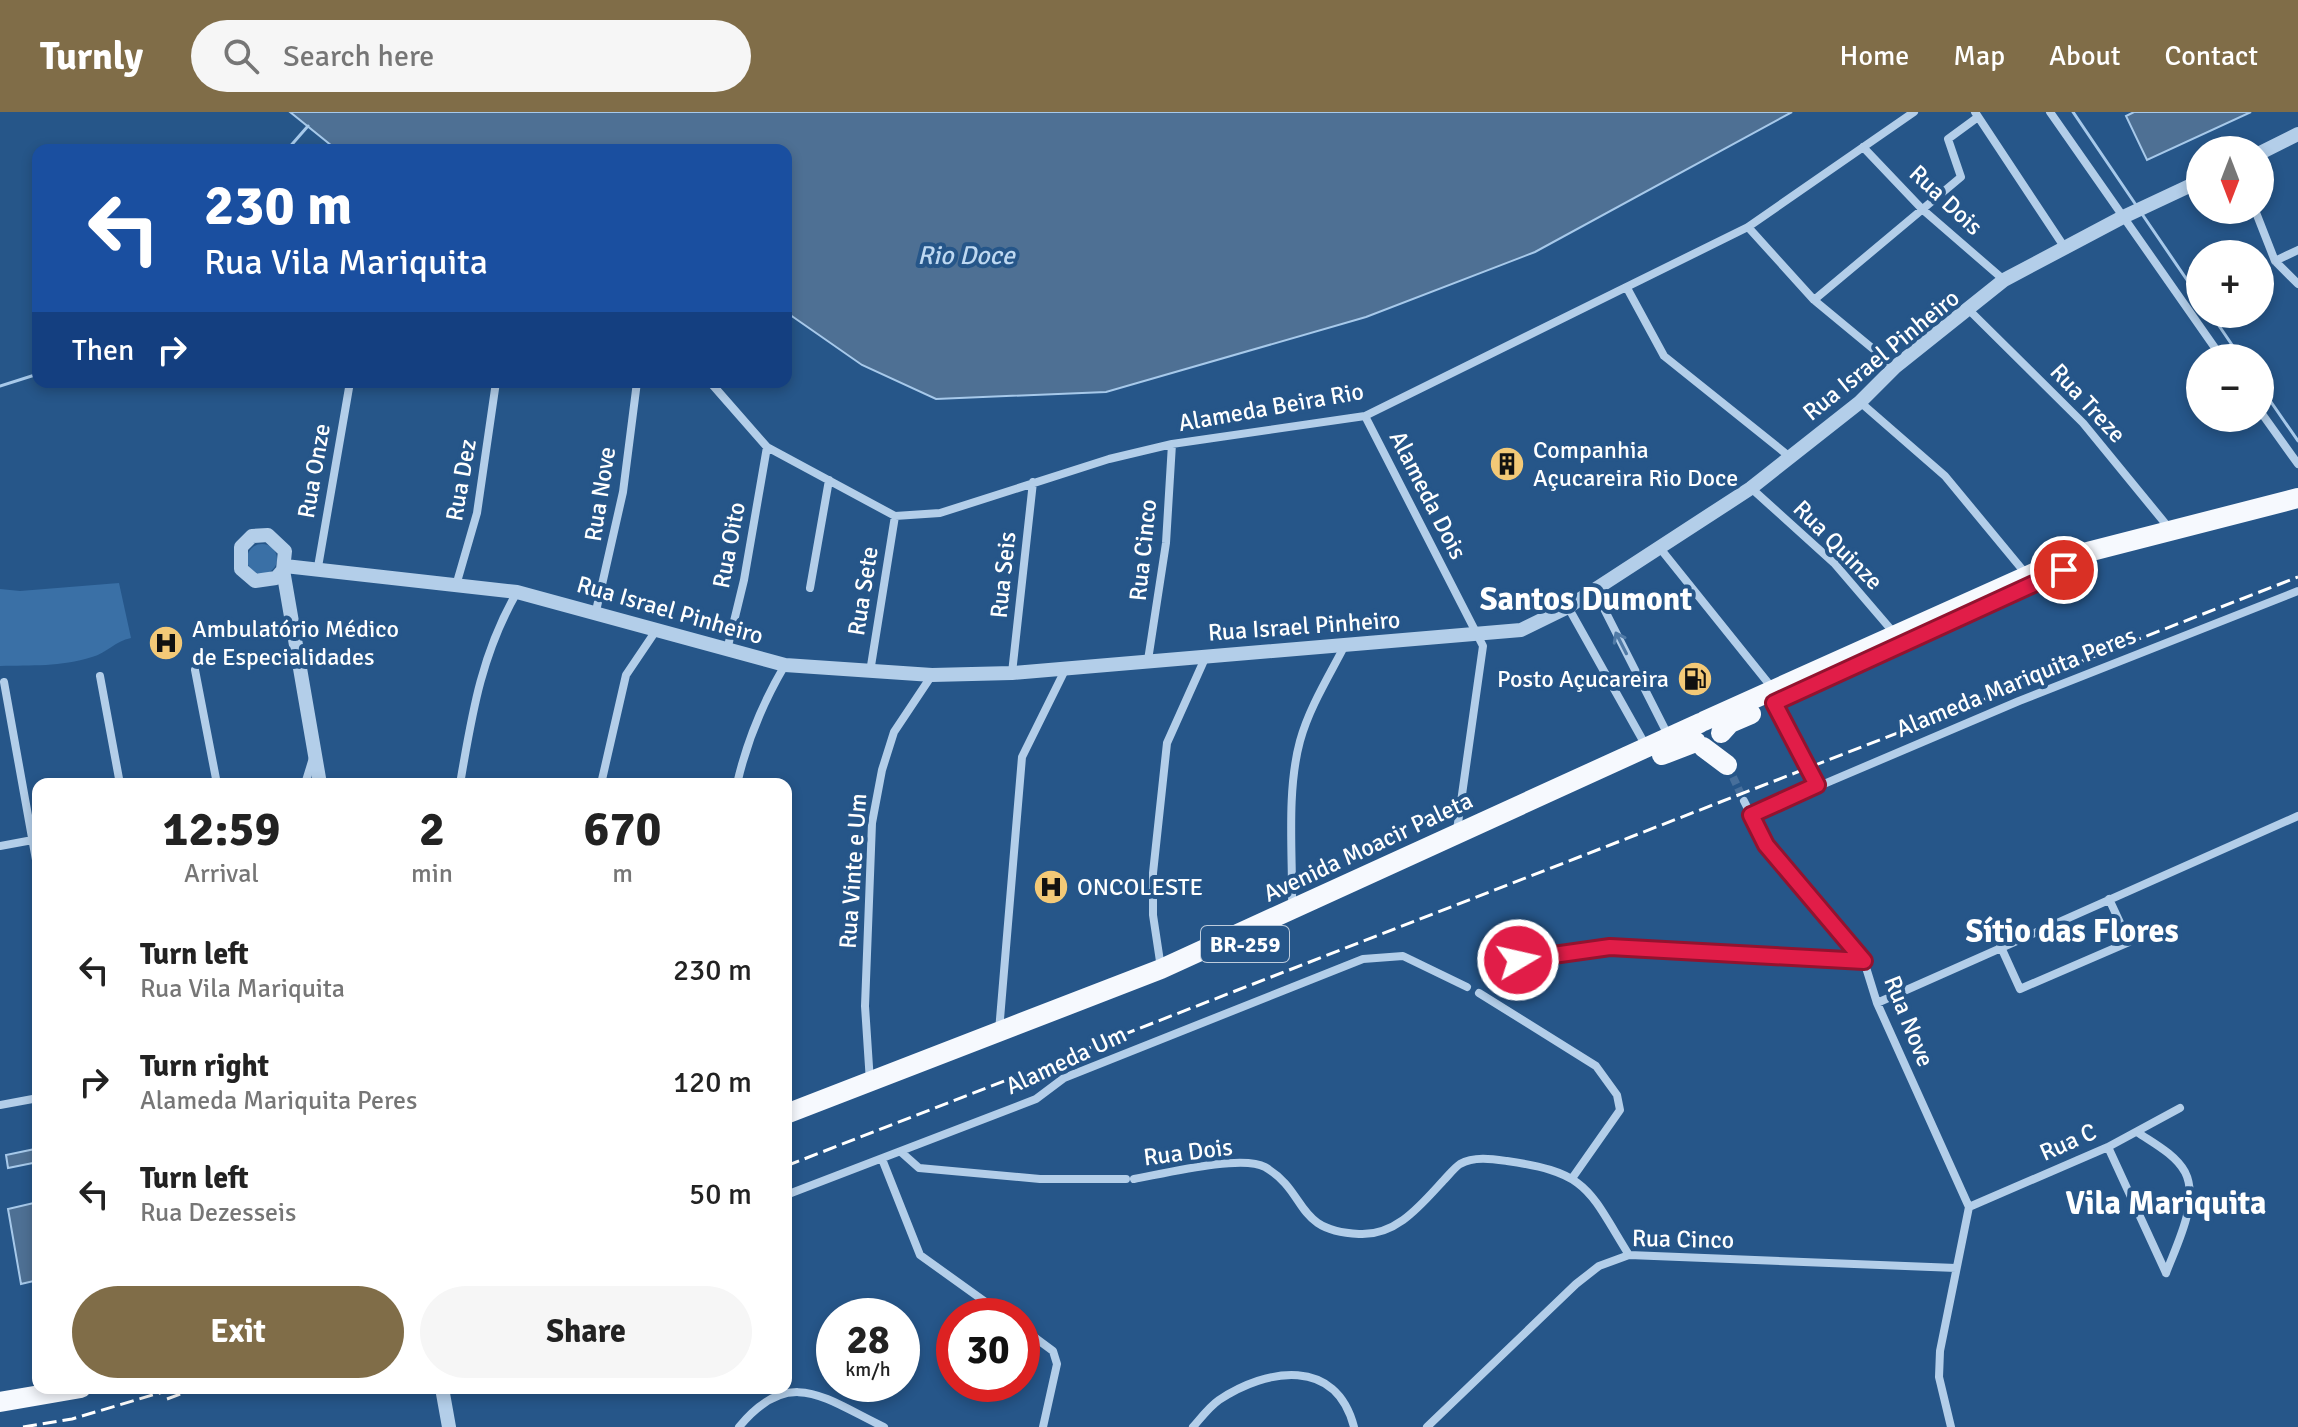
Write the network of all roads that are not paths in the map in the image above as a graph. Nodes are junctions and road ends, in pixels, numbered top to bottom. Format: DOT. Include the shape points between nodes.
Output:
graph roads {
  1 [pos="1914,112"];
  2 [pos="2050,112"];
  3 [pos="1976,114"];
  4 [pos="2298,134"];
  5 [pos="2274,146"];
  6 [pos="1863,147"];
  7 [pos="2186,188"];
  8 [pos="1922,209"];
  9 [pos="2123,217"];
  10 [pos="2260,224"];
  11 [pos="1748,227"];
  12 [pos="2065,248"];
  13 [pos="2298,250"];
  14 [pos="2275,261"];
  15 [pos="2004,280"];
  16 [pos="2298,284"];
  17 [pos="1627,288"];
  18 [pos="1814,300"];
  19 [pos="1970,311"];
  20 [pos="2212,344"];
  21 [pos="1895,367"];
  22 [pos="349,388"];
  23 [pos="495,388"];
  24 [pos="636,388"];
  25 [pos="715,388"];
  26 [pos="1860,402"];
  27 [pos="1365,416"];
  28 [pos="2274,431"];
  29 [pos="1172,444"];
  30 [pos="767,447"];
  31 [pos="1790,457"];
  32 [pos="2298,464"];
  33 [pos="829,480"];
  34 [pos="1033,482"];
  35 [pos="1751,488"];
  36 [pos="2298,498"];
  37 [pos="2298,509"];
  38 [pos="895,516"];
  39 [pos="2170,529"];
  40 [pos="1659,547"];
  41 [pos="318,567"];
  42 [pos="284,568"];
  43 [pos="2026,574"];
  44 [pos="265,582"];
  45 [pos="457,582"];
  46 [pos="810,588"];
  47 [pos="287,591"];
  48 [pos="1595,591"];
  49 [pos="2298,591"];
  50 [pos="517,592"];
  51 [pos="1568,607"];
  52 [pos="596,611"];
  53 [pos="655,632"];
  54 [pos="1894,633"];
  55 [pos="1477,635"];
  56 [pos="1345,645"];
  57 [pos="727,650"];
  58 [pos="1206,656"];
  59 [pos="1148,660"];
  60 [pos="785,665"];
  61 [pos="1066,668"];
  62 [pos="195,670"];
  63 [pos="870,672"];
  64 [pos="1012,673"];
  65 [pos="932,675"];
  66 [pos="100,676"];
  67 [pos="4,682"];
  68 [pos="1774,696"];
  69 [pos="1707,734"];
  70 [pos="1670,738"];
  71 [pos="1647,747"];
  72 [pos="315,753"];
  73 [pos="1729,769"];
  74 [pos="119,778"];
  75 [pos="216,778"];
  76 [pos="307,778"];
  77 [pos="319,778"];
  78 [pos="461,778"];
  79 [pos="602,778"];
  80 [pos="739,778"];
  81 [pos="1817,785"];
  82 [pos="1744,801"];
  83 [pos="1751,815"];
  84 [pos="2298,816"];
  85 [pos="32,825"];
  86 [pos="1457,834"];
  87 [pos="32,841"];
  88 [pos="0,846"];
  89 [pos="2109,899"];
  90 [pos="1292,911"];
  91 [pos="2000,945"];
  92 [pos="1518,960"];
  93 [pos="1864,961"];
  94 [pos="1161,969"];
  95 [pos="1467,987"];
  96 [pos="1479,993"];
  97 [pos="1877,1003"];
  98 [pos="999,1032"];
  99 [pos="870,1083"];
  100 [pos="32,1099"];
  101 [pos="0,1105"];
  102 [pos="2180,1108"];
  103 [pos="792,1112"];
  104 [pos="792,1125"];
  105 [pos="2137,1132"];
  106 [pos="2108,1147"];
  107 [pos="901,1152"];
  108 [pos="882,1159"];
  109 [pos="1573,1177"];
  110 [pos="792,1193"];
  111 [pos="1969,1207"];
  112 [pos="1629,1255"];
  113 [pos="1956,1268"];
  114 [pos="980,1298"];
  115 [pos="1040,1341"];
  116 [pos="32,1386"];
  117 [pos="0,1390"];
  118 [pos="792,1392"];
  119 [pos="46,1394"];
  120 [pos="443,1394"];
  121 [pos="783,1394"];
  122 [pos="0,1402"];
  123 [pos="449,1427"];
  124 [pos="739,1427"];
  125 [pos="884,1427"];
  126 [pos="1043,1427"];
  127 [pos="1193,1427"];
  128 [pos="1354,1427"];
  129 [pos="1427,1427"];
  130 [pos="1951,1427"];
  1 -- 6 [label="street, Alameda Beira Rio"];
  2 -- 9 [label="street"];
  3 -- 8 [label="street" via="1948,139 1961,177"];
  3 -- 12 [label="street"];
  4 -- 5 [label="street"];
  6 -- 8 [label="street, Rua Dois"];
  6 -- 11 [label="street, Alameda Beira Rio"];
  7 -- 9 [label="street, Rua Israel Pinheiro"];
  8 -- 15 [label="street, Rua Dois"];
  8 -- 18 [label="street"];
  9 -- 12 [label="street, Rua Israel Pinheiro"];
  9 -- 20 [label="street"];
  10 -- 14 [label="street"];
  11 -- 17 [label="street, Alameda Beira Rio"];
  11 -- 18 [label="street"];
  12 -- 15 [label="street, Rua Israel Pinheiro"];
  13 -- 14 [label="street"];
  14 -- 16 [label="street"];
  15 -- 19 [label="street, Rua Israel Pinheiro"];
  17 -- 27 [label="street, Alameda Beira Rio"];
  17 -- 31 [label="street" via="1664,356"];
  18 -- 21 [label="street"];
  19 -- 21 [label="street, Rua Israel Pinheiro"];
  19 -- 39 [label="street, Rua Treze" via="2083,423"];
  21 -- 26 [label="street, Rua Israel Pinheiro"];
  22 -- 41 [label="street, Rua Onze"];
  23 -- 45 [label="street, Rua Dez" via="477,513"];
  24 -- 52 [label="street, Rua Nove" via="623,492"];
  25 -- 30 [label="street"];
  26 -- 31 [label="street, Rua Israel Pinheiro"];
  26 -- 43 [label="street" via="1945,476"];
  27 -- 29 [label="street, Alameda Beira Rio"];
  27 -- 55 [label="street, Alameda Dois"];
  28 -- 32 [label="street"];
  29 -- 34 [label="street, Alameda Beira Rio"];
  29 -- 59 [label="street, Rua Cinco" via="1161,592"];
  30 -- 33 [label="street"];
  30 -- 57 [label="street, Rua Oito"];
  31 -- 35 [label="street, Rua Israel Pinheiro"];
  33 -- 38 [label="street"];
  33 -- 46 [label="street"];
  34 -- 38 [label="street, Alameda Beira Rio" via="940,513"];
  34 -- 64 [label="street, Rua Seis"];
  35 -- 40 [label="street, Rua Israel Pinheiro"];
  35 -- 54 [label="street, Rua Quinze" via="1834,563"];
  36 -- 39 [label="main road, Avenida Moacir Paleta / BR-259"];
  37 -- 68 [label="main road, Avenida Moacir Paleta / BR-259" via="2064,570"];
  38 -- 63 [label="street, Rua Sete"];
  39 -- 43 [label="main road, Avenida Moacir Paleta / BR-259"];
  40 -- 48 [label="street, Rua Israel Pinheiro"];
  40 -- 68 [label="street"];
  41 -- 42 [label="street, Rua Israel Pinheiro"];
  41 -- 45 [label="street, Rua Israel Pinheiro"];
  42 -- 44 [label="street"];
  42 -- 44 [label="street" via="285,551 274,537 248,539 238,553 241,569"];
  42 -- 47 [label="street"];
  43 -- 54 [label="main road, Avenida Moacir Paleta / BR-259"];
  44 -- 47 [label="street" via="281,584"];
  45 -- 50 [label="street, Rua Israel Pinheiro"];
  47 -- 72 [label="street"];
  48 -- 51 [label="street, Rua Israel Pinheiro"];
  70 -- 48 [label="street, one-way"];
  49 -- 81 [label="street, Alameda Mariquita Peres"];
  50 -- 52 [label="street, Rua Israel Pinheiro"];
  50 -- 78 [label="street" via="485,657"];
  51 -- 55 [label="street, Rua Israel Pinheiro" via="1521,630"];
  51 -- 71 [label="street"];
  52 -- 53 [label="street, Rua Israel Pinheiro"];
  53 -- 57 [label="street, Rua Israel Pinheiro"];
  53 -- 79 [label="street" via="626,675"];
  54 -- 68 [label="main road, Avenida Moacir Paleta / BR-259"];
  55 -- 56 [label="street, Rua Israel Pinheiro"];
  55 -- 86 [label="street" via="1483,655"];
  56 -- 58 [label="street, Rua Israel Pinheiro"];
  56 -- 90 [label="street" via="1300,741"];
  57 -- 60 [label="street, Rua Israel Pinheiro"];
  58 -- 59 [label="street, Rua Israel Pinheiro"];
  58 -- 94 [label="street" via="1167,743 1153,873"];
  59 -- 61 [label="street, Rua Israel Pinheiro"];
  60 -- 63 [label="street, Rua Israel Pinheiro"];
  60 -- 80 [label="street" via="758,714"];
  61 -- 64 [label="street, Rua Israel Pinheiro"];
  61 -- 98 [label="street" via="1022,757"];
  62 -- 75 [label="street"];
  63 -- 65 [label="street, Rua Israel Pinheiro"];
  64 -- 65 [label="street, Rua Israel Pinheiro"];
  65 -- 99 [label="street, Rua Vinte e Um" via="894,732 872,823 865,1006"];
  66 -- 74 [label="street"];
  67 -- 85 [label="street"];
  68 -- 69 [label="main road, Avenida Moacir Paleta / BR-259"];
  68 -- 81 [label="street"];
  69 -- 70 [label="main road, Avenida Moacir Paleta / BR-259"];
  69 -- 73 [label="main road"];
  69 -- 104 [label="main road, Avenida Moacir Paleta / BR-259" via="1189,969"];
  70 -- 71 [label="main road, Avenida Moacir Paleta / BR-259"];
  71 -- 86 [label="main road, Avenida Moacir Paleta / BR-259"];
  72 -- 76 [label="street"];
  72 -- 77 [label="street"];
  81 -- 83 [label="street, Alameda Mariquita Peres"];
  82 -- 83 [label="street"];
  83 -- 93 [label="street" via="1766,845"];
  84 -- 89 [label="street"];
  86 -- 90 [label="main road, Avenida Moacir Paleta / BR-259"];
  87 -- 88 [label="street"];
  89 -- 91 [label="street"];
  89 -- 91 [label="street" via="2129,942 2020,989"];
  90 -- 94 [label="main road, Avenida Moacir Paleta / BR-259"];
  91 -- 97 [label="street"];
  92 -- 93 [label="street, Rua Nove" via="1610,947"];
  93 -- 97 [label="street, Rua Nove"];
  94 -- 98 [label="main road, Avenida Moacir Paleta / BR-259"];
  95 -- 107 [label="street, Alameda Um" via="1403,956 1363,959 1064,1078 1036,1099"];
  96 -- 109 [label="street" via="1596,1066 1617,1095 1620,1110"];
  97 -- 111 [label="street, Rua Nove"];
  98 -- 99 [label="main road, Avenida Moacir Paleta / BR-259"];
  99 -- 103 [label="main road, Avenida Moacir Paleta / BR-259"];
  100 -- 101 [label="street"];
  102 -- 105 [label="street, Rua C"];
  105 -- 106 [label="street, Rua C"];
  105 -- 106 [label="street" via="2185,1172 2186,1227 2166,1273"];
  106 -- 111 [label="street, Rua C"];
  107 -- 108 [label="street, Alameda Um"];
  107 -- 109 [label="street, Rua Dois" via="919,1168 1040,1179 1130,1179 1218,1164 1263,1166 1288,1187 1313,1223 1359,1234 1380,1234 1396,1226 1460,1164 1484,1158 1555,1169"];
  108 -- 110 [label="street, Alameda Um"];
  108 -- 114 [label="street" via="920,1255"];
  109 -- 112 [label="street" via="1592,1195"];
  111 -- 113 [label="street"];
  112 -- 113 [label="street, Rua Cinco"];
  112 -- 129 [label="street, Rua Cinco" via="1599,1266 1576,1284"];
  113 -- 130 [label="street" via="1939,1377"];
  115 -- 126 [label="street" via="1053,1351 1057,1364"];
  116 -- 117 [label="main road"];
  118 -- 125 [label="street" via="822,1397"];
  119 -- 122 [label="main road"];
  120 -- 123 [label="street"];
  121 -- 124 [label="street" via="771,1396"];
  127 -- 128 [label="street" via="1217,1402 1253,1382 1286,1374 1314,1376 1339,1395"];
}
